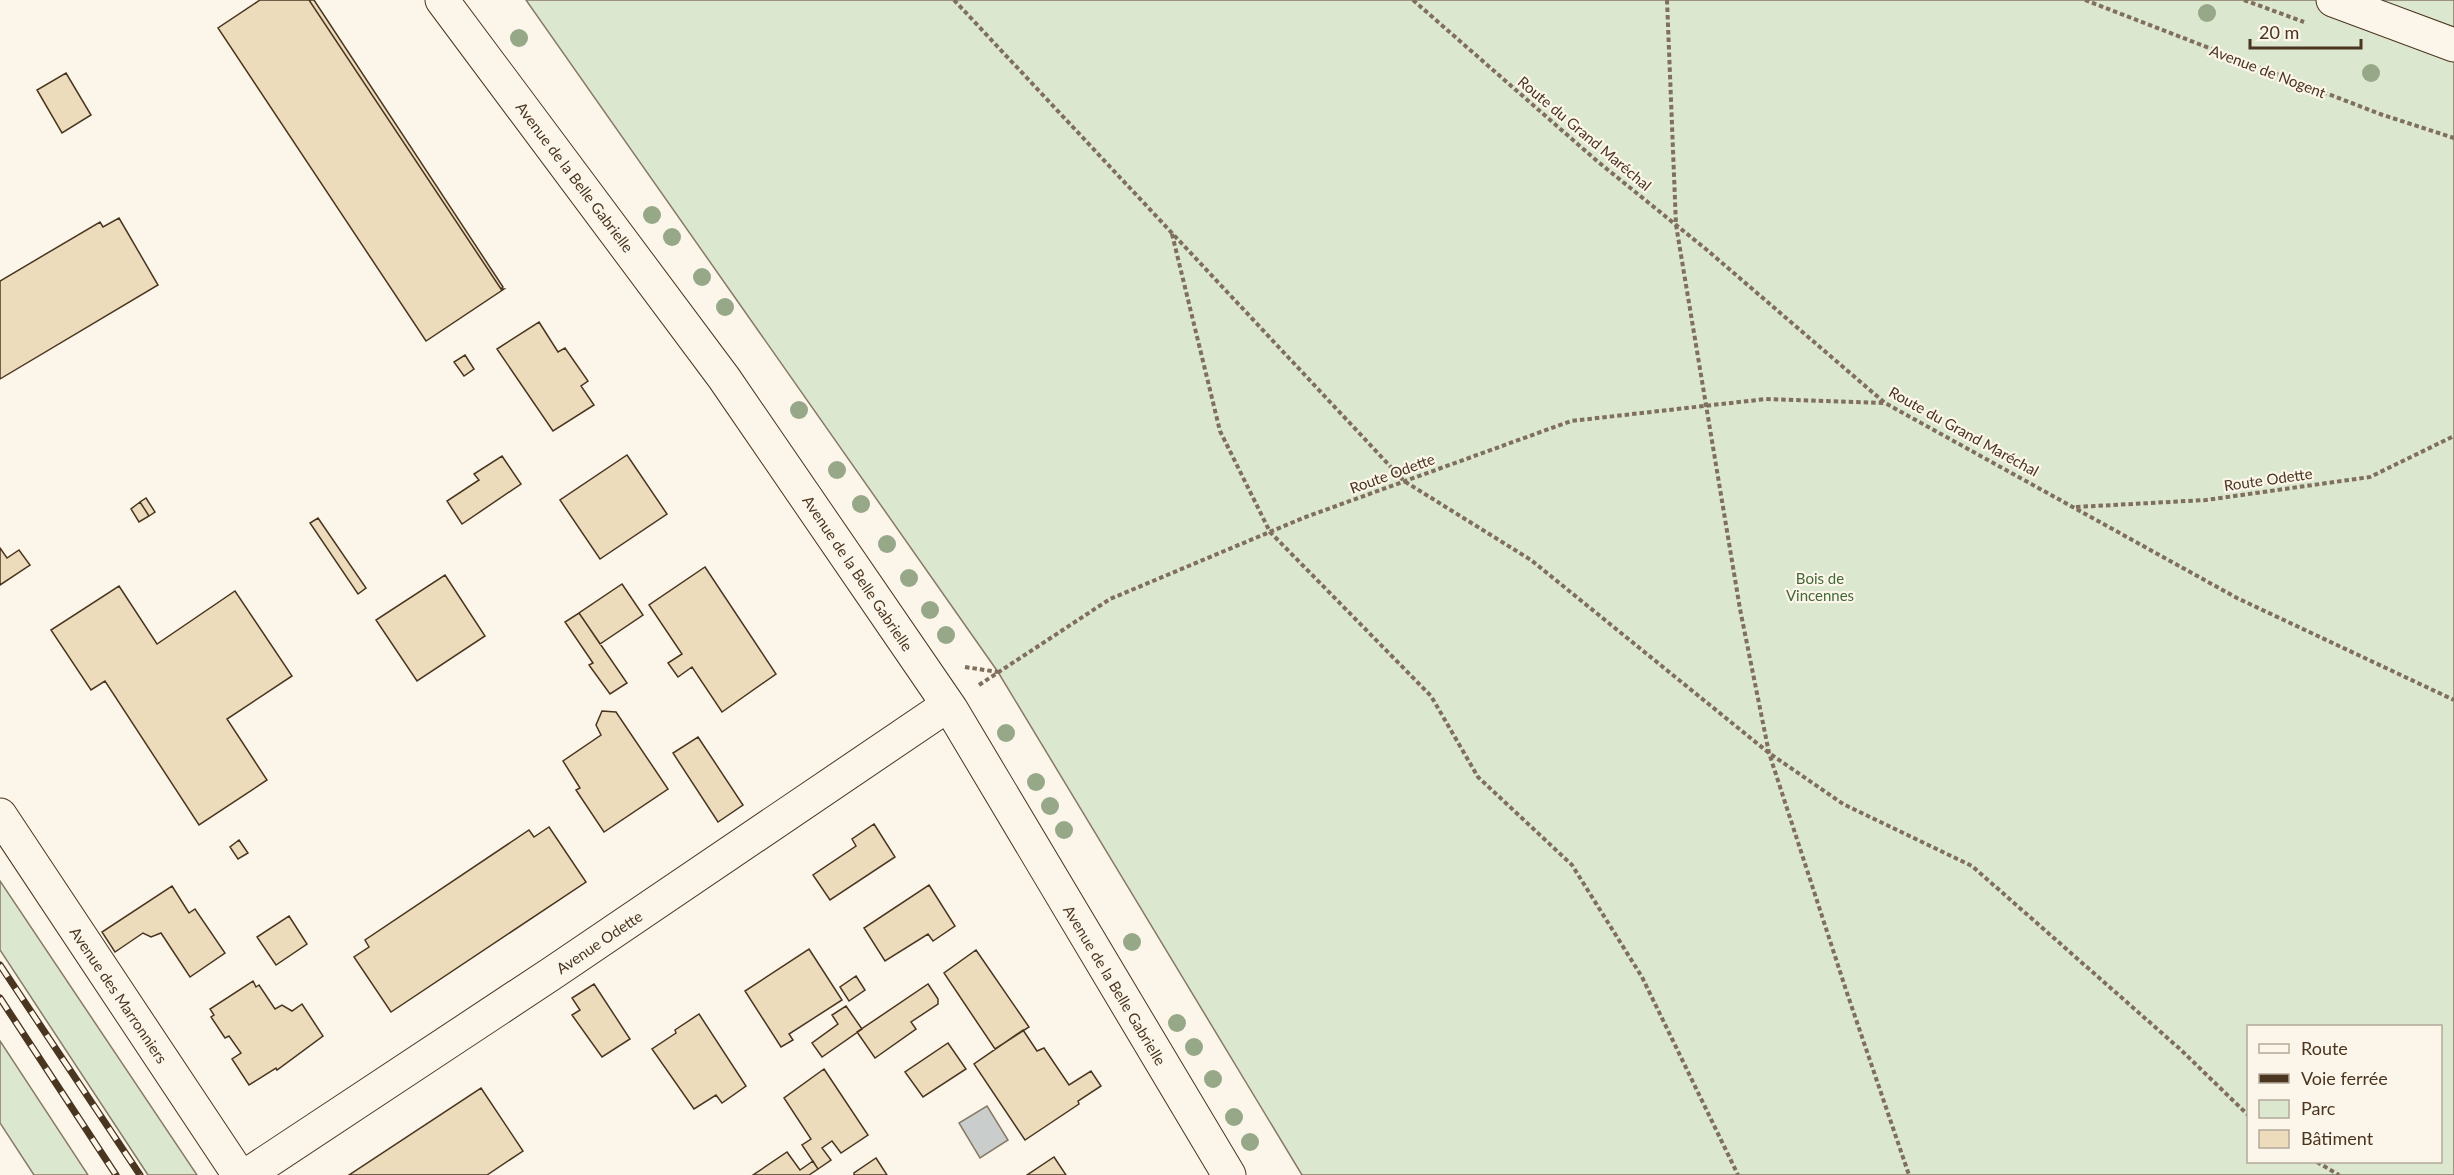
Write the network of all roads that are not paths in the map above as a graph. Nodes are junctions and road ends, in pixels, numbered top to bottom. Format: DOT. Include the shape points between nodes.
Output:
graph roads {
  1 [pos="442,0"];
  2 [pos="2333,0"];
  3 [pos="2454,45"];
  4 [pos="948,705"];
  5 [pos="0,815"];
  6 [pos="239,1175"];
  7 [pos="247,1175"];
  8 [pos="1229,1175"];
  1 -- 4 [label="street, Avenue de la Belle Gabrielle" via="724,378"];
  2 -- 3 [label="street"];
  4 -- 7 [label="street, Avenue Odette"];
  4 -- 8 [label="street, Avenue de la Belle Gabrielle"];
  5 -- 6 [label="street, Avenue des Marronniers"];
}
